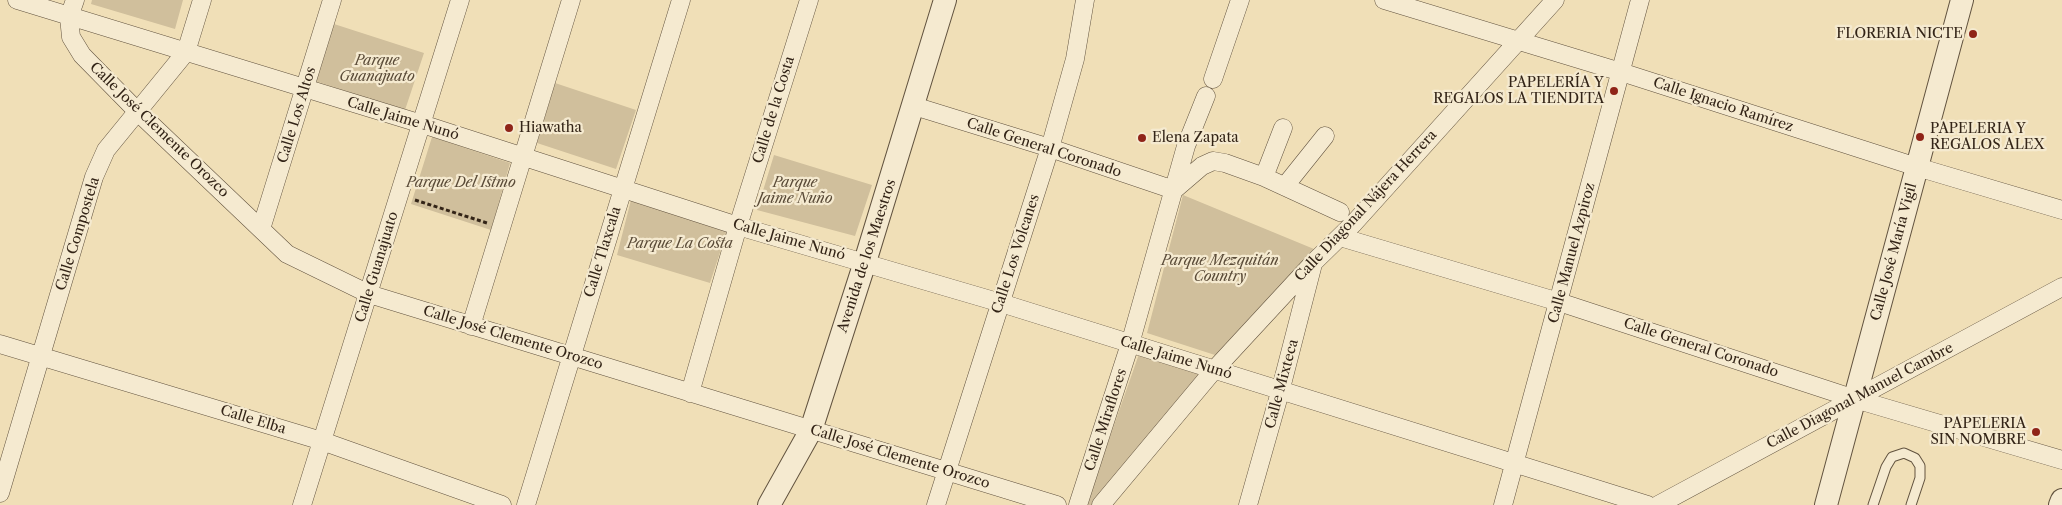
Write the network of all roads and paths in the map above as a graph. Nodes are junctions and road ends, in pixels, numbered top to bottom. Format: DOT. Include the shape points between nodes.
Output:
graph roads {
  1 [pos="17,0"];
  2 [pos="202,0"];
  3 [pos="332,0"];
  4 [pos="460,0"];
  5 [pos="571,0"];
  6 [pos="681,0"];
  7 [pos="808,0"];
  8 [pos="945,0"];
  9 [pos="1085,0"];
  10 [pos="1240,0"];
  11 [pos="1384,0"];
  12 [pos="1555,0"];
  13 [pos="1640,0"];
  14 [pos="1962,0"];
  15 [pos="72,8"];
  16 [pos="1517,41"];
  17 [pos="186,52"];
  18 [pos="1621,72"];
  19 [pos="1212,79"];
  20 [pos="305,88"];
  21 [pos="1206,96"];
  22 [pos="914,106"];
  23 [pos="138,112"];
  24 [pos="422,124"];
  25 [pos="1283,128"];
  26 [pos="1326,136"];
  27 [pos="1050,148"];
  28 [pos="522,156"];
  29 [pos="1917,167"];
  30 [pos="1264,177"];
  31 [pos="1285,186"];
  32 [pos="622,188"];
  33 [pos="1174,190"];
  34 [pos="400,195"];
  35 [pos="2062,210"];
  36 [pos="1340,212"];
  37 [pos="738,226"];
  38 [pos="501,227"];
  39 [pos="261,229"];
  40 [pos="1340,237"];
  41 [pos="865,262"];
  42 [pos="1313,263"];
  43 [pos="2062,287"];
  44 [pos="369,294"];
  45 [pos="1559,302"];
  46 [pos="1001,304"];
  47 [pos="472,326"];
  48 [pos="0,344"];
  49 [pos="1130,344"];
  50 [pos="42,356"];
  51 [pos="572,357"];
  52 [pos="1214,370"];
  53 [pos="1280,392"];
  54 [pos="690,393"];
  55 [pos="1855,399"];
  56 [pos="811,430"];
  57 [pos="322,441"];
  58 [pos="2062,460"];
  59 [pos="1514,464"];
  60 [pos="947,471"];
  61 [pos="0,493"];
  62 [pos="2062,500"];
  63 [pos="302,505"];
  64 [pos="502,505"];
  65 [pos="526,505"];
  66 [pos="769,505"];
  67 [pos="936,505"];
  68 [pos="1057,505"];
  69 [pos="1078,505"];
  70 [pos="1101,505"];
  71 [pos="1248,505"];
  72 [pos="1503,505"];
  73 [pos="1648,505"];
  74 [pos="1658,505"];
  75 [pos="1826,505"];
  76 [pos="1874,505"];
  77 [pos="1911,505"];
  78 [pos="2060,505"];
  1 -- 15 [label="street, Calle Jaime Nunó"];
  2 -- 17 [label="street, Calle Compostela"];
  3 -- 20 [label="street, Calle Los Altos"];
  4 -- 24 [label="street, Calle Guanajuato"];
  5 -- 28 [label="street"];
  6 -- 32 [label="street, Calle Tlaxcala"];
  7 -- 37 [label="street, Calle de la Costa"];
  8 -- 22 [label="street, Avenida de los Maestros"];
  9 -- 27 [label="street, Calle Los Volcanes" via="1074,59"];
  10 -- 19 [label="street"];
  11 -- 16 [label="street, Calle Ignacio Ramírez"];
  12 -- 16 [label="street, Calle Diagonal Nájera Herrera"];
  13 -- 18 [label="street, Calle Manuel Azpiroz"];
  14 -- 29 [label="street, Calle José María Vigil"];
  15 -- 17 [label="street, Calle Jaime Nunó"];
  15 -- 23 [label="street, Calle José Clemente Orozco" via="71,37 82,55"];
  16 -- 18 [label="street, Calle Ignacio Ramírez"];
  16 -- 40 [label="street, Calle Diagonal Nájera Herrera"];
  17 -- 20 [label="street, Calle Jaime Nunó"];
  17 -- 23 [label="street, Calle Compostela"];
  18 -- 29 [label="street, Calle Ignacio Ramírez"];
  18 -- 45 [label="street, Calle Manuel Azpiroz"];
  20 -- 24 [label="street, Calle Jaime Nunó"];
  20 -- 39 [label="street, Calle Los Altos"];
  21 -- 33 [label="street, Calle Miraflores" via="1186,146"];
  22 -- 27 [label="street, Calle General Coronado"];
  22 -- 41 [label="street, Avenida de los Maestros"];
  23 -- 39 [label="street, Calle José Clemente Orozco"];
  23 -- 50 [label="street, Calle Compostela" via="106,150 94,177"];
  24 -- 28 [label="street, Calle Jaime Nunó"];
  24 -- 34 [label="street, Calle Guanajuato"];
  25 -- 30 [label="street"];
  26 -- 31 [label="street"];
  27 -- 33 [label="street, Calle General Coronado"];
  27 -- 46 [label="street, Calle Los Volcanes"];
  28 -- 32 [label="street, Calle Jaime Nunó"];
  28 -- 38 [label="street"];
  29 -- 35 [label="street, Calle Ignacio Ramírez"];
  29 -- 55 [label="street, Calle José María Vigil"];
  30 -- 31 [label="street"];
  30 -- 33 [label="street" via="1212,161"];
  31 -- 36 [label="street"];
  32 -- 37 [label="street, Calle Jaime Nunó"];
  32 -- 51 [label="street, Calle Tlaxcala"];
  33 -- 49 [label="street, Calle Miraflores"];
  34 -- 38 [label="path"];
  34 -- 44 [label="street, Calle Guanajuato"];
  37 -- 41 [label="street, Calle Jaime Nunó"];
  37 -- 54 [label="street, Calle de la Costa"];
  38 -- 47 [label="street"];
  39 -- 44 [label="street, Calle José Clemente Orozco" via="287,254"];
  40 -- 42 [label="street, Calle Diagonal Nájera Herrera"];
  40 -- 45 [label="street, Calle General Coronado"];
  41 -- 46 [label="street, Calle Jaime Nunó"];
  41 -- 56 [label="street, Avenida de los Maestros"];
  42 -- 52 [label="street, Calle Diagonal Nájera Herrera"];
  42 -- 53 [label="street, Calle Mixteca"];
  43 -- 55 [label="street, Calle Diagonal Manuel Cambre"];
  44 -- 47 [label="street, Calle José Clemente Orozco"];
  44 -- 57 [label="street, Calle Guanajuato"];
  45 -- 55 [label="street, Calle General Coronado"];
  45 -- 59 [label="street, Calle Manuel Azpiroz"];
  46 -- 49 [label="street, Calle Jaime Nunó"];
  46 -- 60 [label="street, Calle Los Volcanes"];
  47 -- 51 [label="street, Calle José Clemente Orozco"];
  48 -- 50 [label="street, Calle Elba"];
  49 -- 52 [label="street, Calle Jaime Nunó"];
  49 -- 69 [label="street, Calle Miraflores"];
  50 -- 57 [label="street, Calle Elba"];
  50 -- 61 [label="street, Calle Compostela"];
  51 -- 54 [label="street, Calle José Clemente Orozco"];
  51 -- 65 [label="street, Calle Tlaxcala"];
  52 -- 53 [label="street, Calle Jaime Nunó"];
  52 -- 70 [label="street, Calle Diagonal Nájera Herrera"];
  53 -- 59 [label="street, Calle Jaime Nunó"];
  53 -- 71 [label="street, Calle Mixteca"];
  54 -- 56 [label="street, Calle José Clemente Orozco"];
  55 -- 58 [label="street, Calle General Coronado"];
  55 -- 74 [label="street, Calle Diagonal Manuel Cambre"];
  55 -- 75 [label="street, Calle José María Vigil"];
  56 -- 60 [label="street, Calle José Clemente Orozco"];
  56 -- 66 [label="street, Avenida de los Maestros"];
  57 -- 63 [label="street, Calle Guanajuato"];
  57 -- 64 [label="street, Calle Elba"];
  59 -- 72 [label="street, Calle Manuel Azpiroz"];
  59 -- 73 [label="street, Calle Jaime Nunó"];
  60 -- 67 [label="street, Calle Los Volcanes"];
  60 -- 68 [label="street, Calle José Clemente Orozco"];
  62 -- 78 [label="street"];
  76 -- 77 [label="lane" via="1886,467 1892,457 1904,453 1915,458 1920,466 1920,478"];
}
